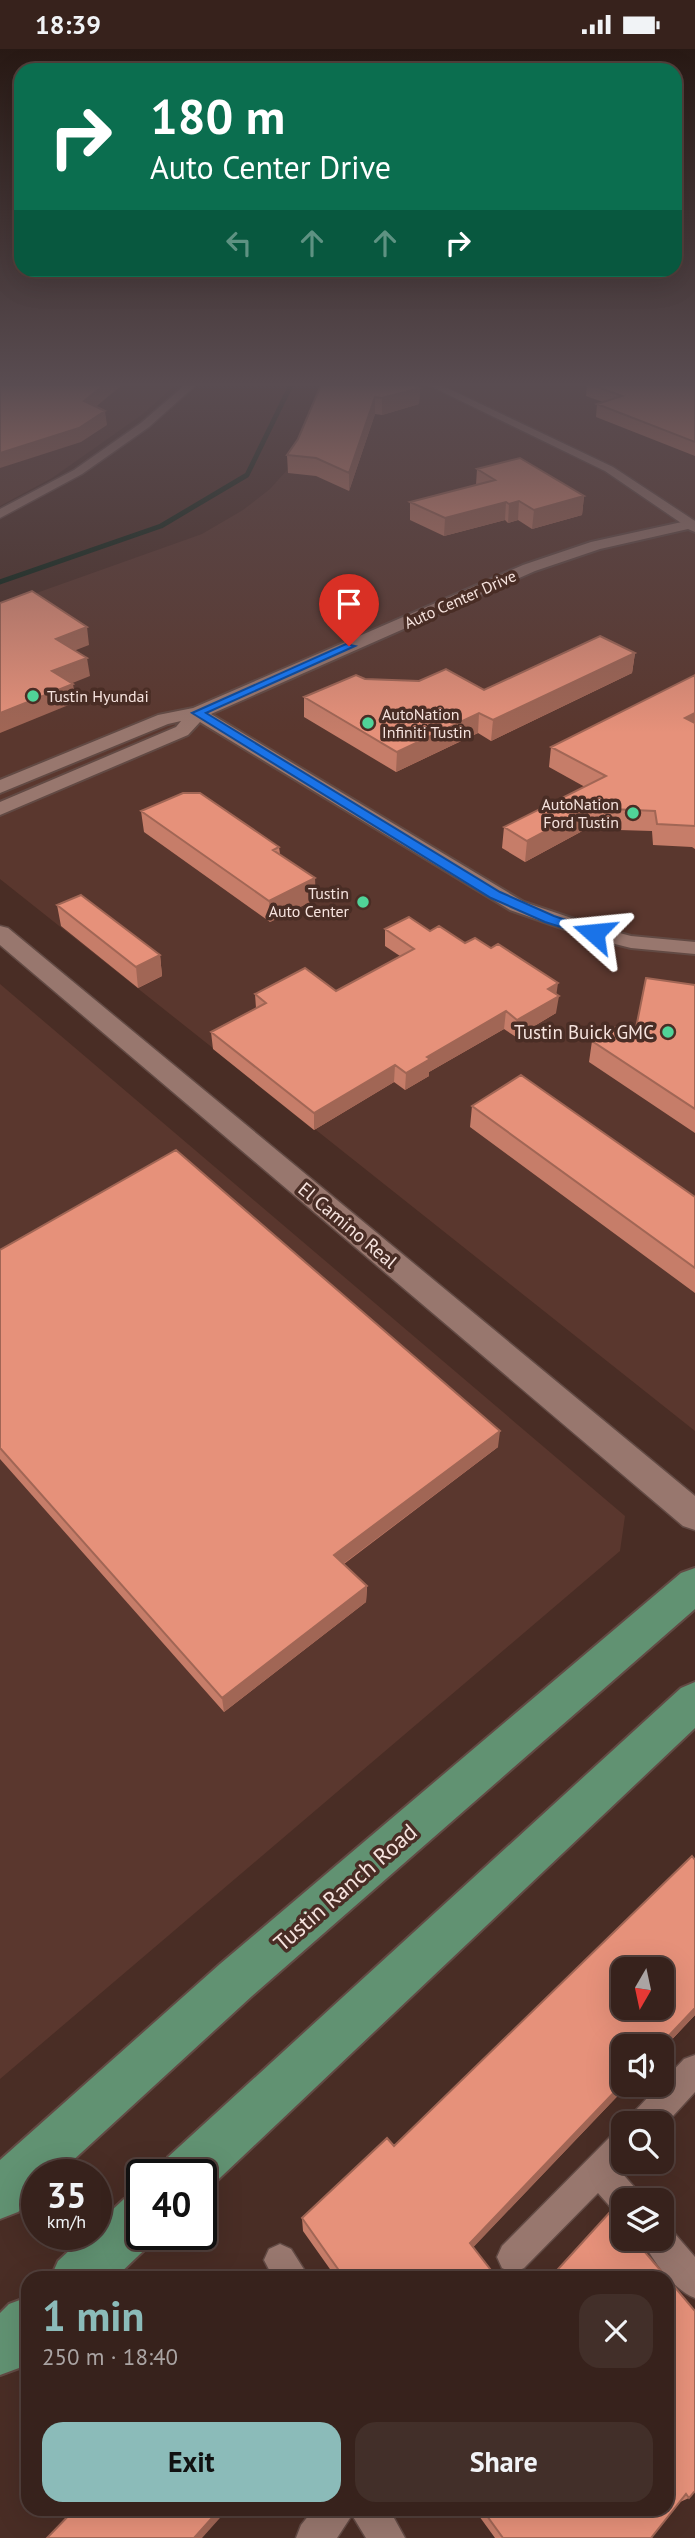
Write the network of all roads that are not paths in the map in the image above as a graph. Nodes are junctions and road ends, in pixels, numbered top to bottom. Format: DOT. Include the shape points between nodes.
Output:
graph roads {
  1 [pos="25,501"];
  2 [pos="657,501"];
  3 [pos="0,515"];
  4 [pos="693,526"];
  5 [pos="198,713"];
  6 [pos="0,787"];
  7 [pos="0,809"];
  8 [pos="0,933"];
  9 [pos="695,948"];
  10 [pos="695,1516"];
  11 [pos="695,1585"];
  12 [pos="695,1701"];
  13 [pos="695,2070"];
  14 [pos="656,2111"];
  15 [pos="611,2158"];
  16 [pos="203,2159"];
  17 [pos="600,2170"];
  18 [pos="615,2188"];
  19 [pos="0,2193"];
  20 [pos="126,2232"];
  21 [pos="668,2251"];
  22 [pos="513,2257"];
  23 [pos="85,2271"];
  24 [pos="695,2282"];
  25 [pos="21,2330"];
  26 [pos="0,2349"];
  27 [pos="332,2516"];
  28 [pos="372,2516"];
  29 [pos="314,2538"];
  30 [pos="387,2538"];
  1 -- 3 [label="street"];
  2 -- 4 [label="street, Auto Center Drive"];
  4 -- 5 [label="street, Auto Center Drive" via="596,545 529,568"];
  5 -- 6 [label="street, Auto Center Drive" via="164,719"];
  5 -- 7 [label="street, Auto Center Drive" via="183,731"];
  5 -- 9 [label="street" via="517,906 594,933"];
  8 -- 10 [label="main road, El Camino Real"];
  11 -- 19 [label="main road, Tustin Ranch Road" via="236,1980"];
  12 -- 16 [label="main road"];
  13 -- 14 [label="street"];
  15 -- 17 [label="street"];
  17 -- 18 [label="street"];
  17 -- 22 [label="street"];
  20 -- 23 [label="main road"];
  21 -- 24 [label="street"];
  25 -- 26 [label="main road"];
  27 -- 29 [label="street"];
  28 -- 30 [label="street"];
}
